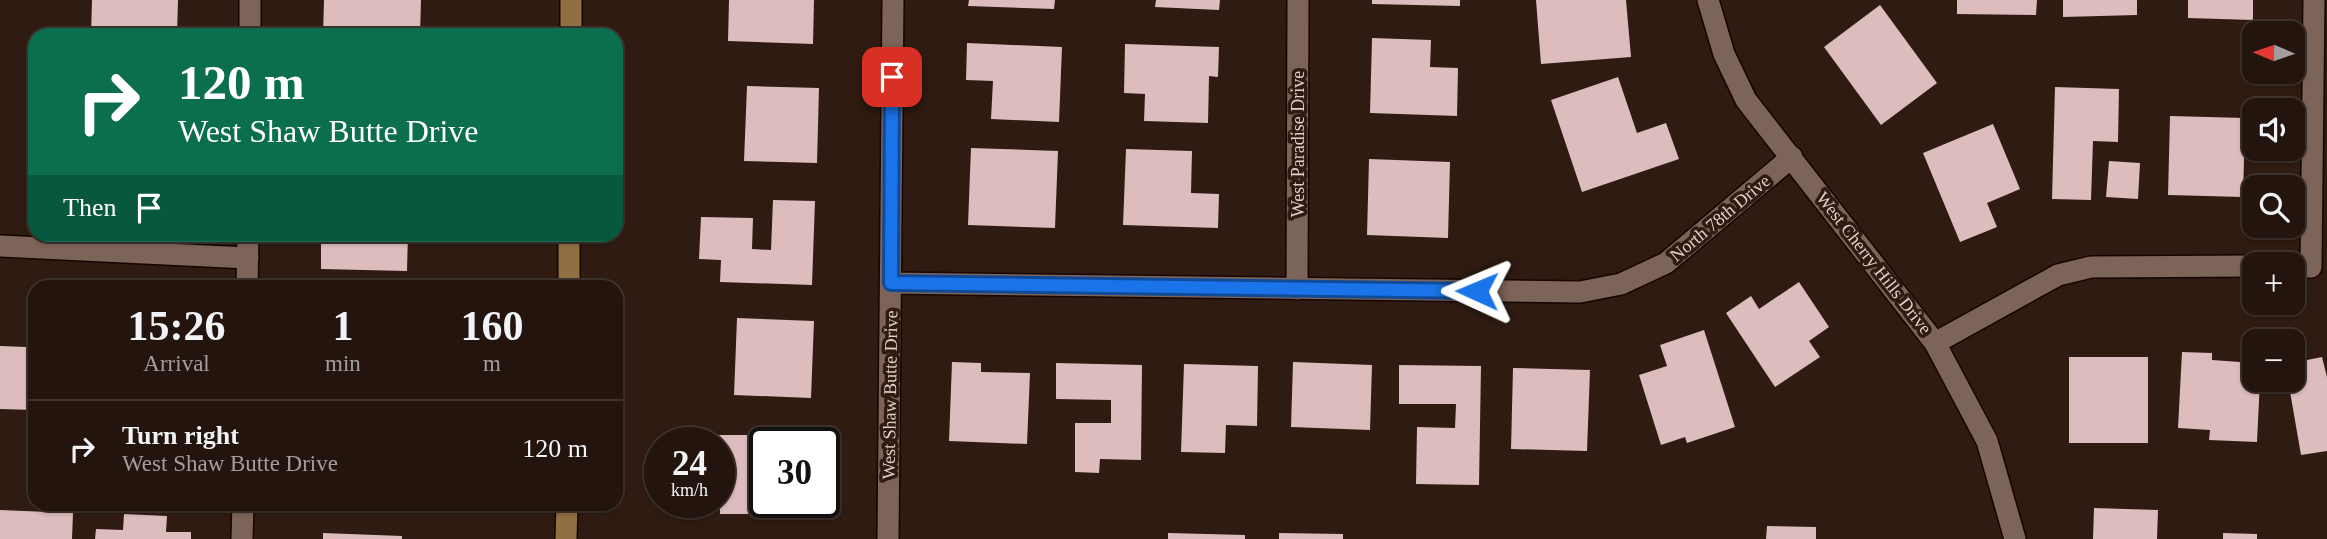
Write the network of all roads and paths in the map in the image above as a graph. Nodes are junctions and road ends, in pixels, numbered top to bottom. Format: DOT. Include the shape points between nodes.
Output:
graph roads {
  1 [pos="250,0"];
  2 [pos="571,0"];
  3 [pos="893,0"];
  4 [pos="1298,0"];
  5 [pos="1708,0"];
  6 [pos="2314,0"];
  7 [pos="250,28"];
  8 [pos="571,28"];
  9 [pos="1792,157"];
  10 [pos="248,242"];
  11 [pos="569,242"];
  12 [pos="0,246"];
  13 [pos="2303,252"];
  14 [pos="248,258"];
  15 [pos="2242,267"];
  16 [pos="247,280"];
  17 [pos="569,280"];
  18 [pos="891,283"];
  19 [pos="1297,289"];
  20 [pos="1935,343"];
  21 [pos="243,511"];
  22 [pos="567,511"];
  23 [pos="242,539"];
  24 [pos="566,539"];
  25 [pos="888,539"];
  26 [pos="2015,539"];
  1 -- 7 [label="street"];
  2 -- 8 [label="main road"];
  3 -- 18 [label="street, West Shaw Butte Drive"];
  4 -- 19 [label="street, West Paradise Drive"];
  5 -- 9 [label="street, West Cherry Hills Drive" via="1724,54 1746,100"];
  6 -- 13 [label="street"];
  9 -- 19 [label="street, North 78th Drive" via="1674,258 1621,284 1580,292"];
  9 -- 20 [label="street, West Cherry Hills Drive"];
  10 -- 14 [label="street"];
  11 -- 17 [label="main road"];
  12 -- 14 [label="street"];
  14 -- 16 [label="street"];
  15 -- 20 [label="street" via="2091,267 2058,275"];
  18 -- 19 [label="street, North 78th Drive"];
  18 -- 25 [label="street, West Shaw Butte Drive"];
  20 -- 26 [label="street, West Cherry Hills Drive" via="1987,441"];
  21 -- 23 [label="street"];
  22 -- 24 [label="main road"];
}
